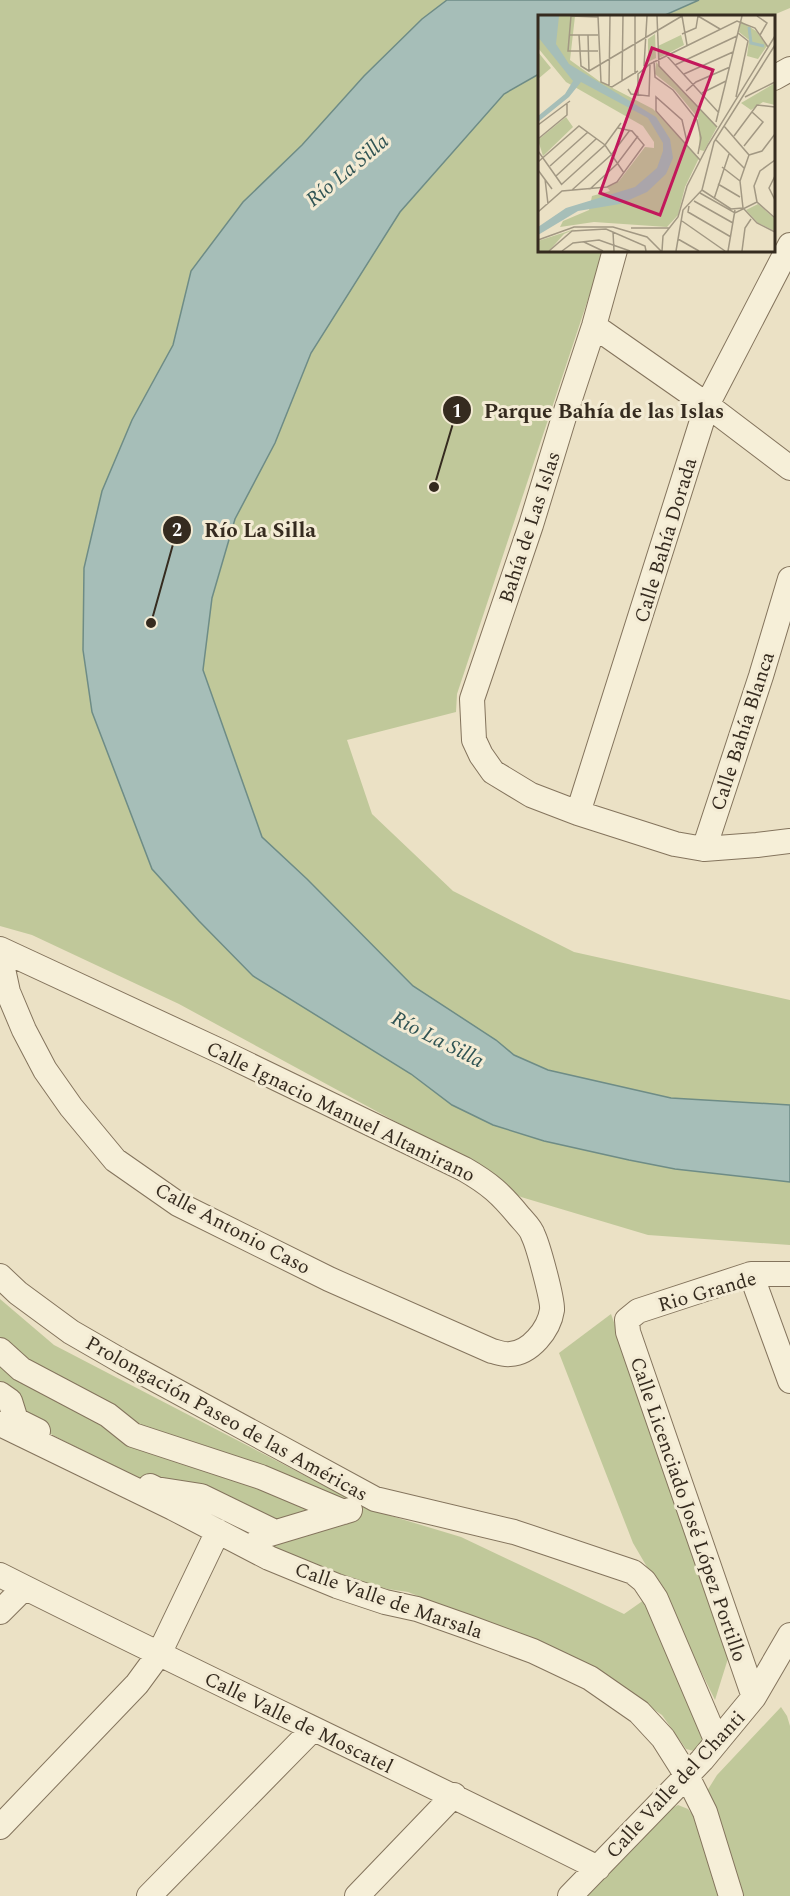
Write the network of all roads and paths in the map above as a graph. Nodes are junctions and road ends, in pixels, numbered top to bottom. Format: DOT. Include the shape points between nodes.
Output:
graph roads {
  1 [pos="790,69"];
  2 [pos="775,77"];
  3 [pos="790,245"];
  4 [pos="614,252"];
  5 [pos="594,326"];
  6 [pos="707,405"];
  7 [pos="790,468"];
  8 [pos="790,579"];
  9 [pos="578,813"];
  10 [pos="790,840"];
  11 [pos="704,849"];
  12 [pos="0,949"];
  13 [pos="0,955"];
  14 [pos="751,1274"];
  15 [pos="790,1274"];
  16 [pos="0,1276"];
  17 [pos="627,1320"];
  18 [pos="0,1350"];
  19 [pos="508,1355"];
  20 [pos="790,1381"];
  21 [pos="0,1394"];
  22 [pos="0,1424"];
  23 [pos="375,1499"];
  24 [pos="344,1512"];
  25 [pos="218,1531"];
  26 [pos="275,1532"];
  27 [pos="243,1544"];
  28 [pos="0,1575"];
  29 [pos="24,1588"];
  30 [pos="0,1612"];
  31 [pos="790,1635"];
  32 [pos="159,1654"];
  33 [pos="754,1697"];
  34 [pos="312,1729"];
  35 [pos="717,1742"];
  36 [pos="687,1776"];
  37 [pos="454,1795"];
  38 [pos="0,1827"];
  39 [pos="598,1868"];
  40 [pos="149,1896"];
  41 [pos="357,1896"];
  42 [pos="570,1896"];
  43 [pos="731,1896"];
  1 -- 2 [label="street"];
  3 -- 6 [label="street, Calle Bahía Dorada"];
  4 -- 5 [label="street, Bahía de Las Islas"];
  5 -- 6 [label="street"];
  5 -- 9 [label="street, Bahía de Las Islas" via="472,699 474,740 493,772 531,795"];
  6 -- 7 [label="street"];
  6 -- 9 [label="street, Calle Bahía Dorada"];
  8 -- 11 [label="street, Calle Bahía Blanca"];
  9 -- 11 [label="street" via="675,844"];
  10 -- 11 [label="street"];
  12 -- 19 [label="street, Calle Ignacio Manuel Altamirano" via="485,1181 503,1196 533,1233 550,1294 552,1310 546,1327 520,1352"];
  13 -- 19 [label="street, Calle Antonio Caso" via="8,993 45,1070 115,1160 178,1204 208,1219 329,1279"];
  14 -- 15 [label="street, Rio Grande"];
  14 -- 17 [label="street, Rio Grande" via="638,1311"];
  14 -- 20 [label="street"];
  16 -- 23 [label="street, Prolongación Paseo de las Américas" via="71,1332"];
  17 -- 33 [label="street, Calle Licenciado José López Portillo"];
  18 -- 24 [label="street" via="21,1369 108,1415 133,1435 261,1477"];
  21 -- 26 [label="street" via="10,1401 16,1420 156,1489 201,1496"];
  22 -- 25 [label="street, Calle Valle de Marsala"];
  23 -- 24 [label="street"];
  23 -- 35 [label="street, Prolongación Paseo de las Américas" via="514,1532 633,1572 656,1599"];
  24 -- 26 [label="street"];
  25 -- 27 [label="street, Calle Valle de Marsala"];
  25 -- 32 [label="street"];
  26 -- 27 [label="street"];
  27 -- 36 [label="street, Calle Valle de Marsala" via="338,1586 468,1627 590,1678 639,1712 663,1738"];
  28 -- 29 [label="street, Calle Valle de Moscatel"];
  29 -- 30 [label="street"];
  29 -- 32 [label="street, Calle Valle de Moscatel"];
  31 -- 33 [label="street, Calle Valle del Chanti"];
  32 -- 34 [label="street, Calle Valle de Moscatel"];
  32 -- 38 [label="street" via="137,1684"];
  33 -- 35 [label="street, Calle Valle del Chanti"];
  34 -- 37 [label="street, Calle Valle de Moscatel"];
  34 -- 40 [label="street"];
  35 -- 36 [label="street, Calle Valle del Chanti"];
  36 -- 39 [label="street, Calle Valle del Chanti"];
  36 -- 43 [label="street" via="705,1812"];
  37 -- 39 [label="street, Calle Valle de Moscatel"];
  37 -- 41 [label="street"];
  39 -- 42 [label="street, Calle Valle del Chanti"];
}
